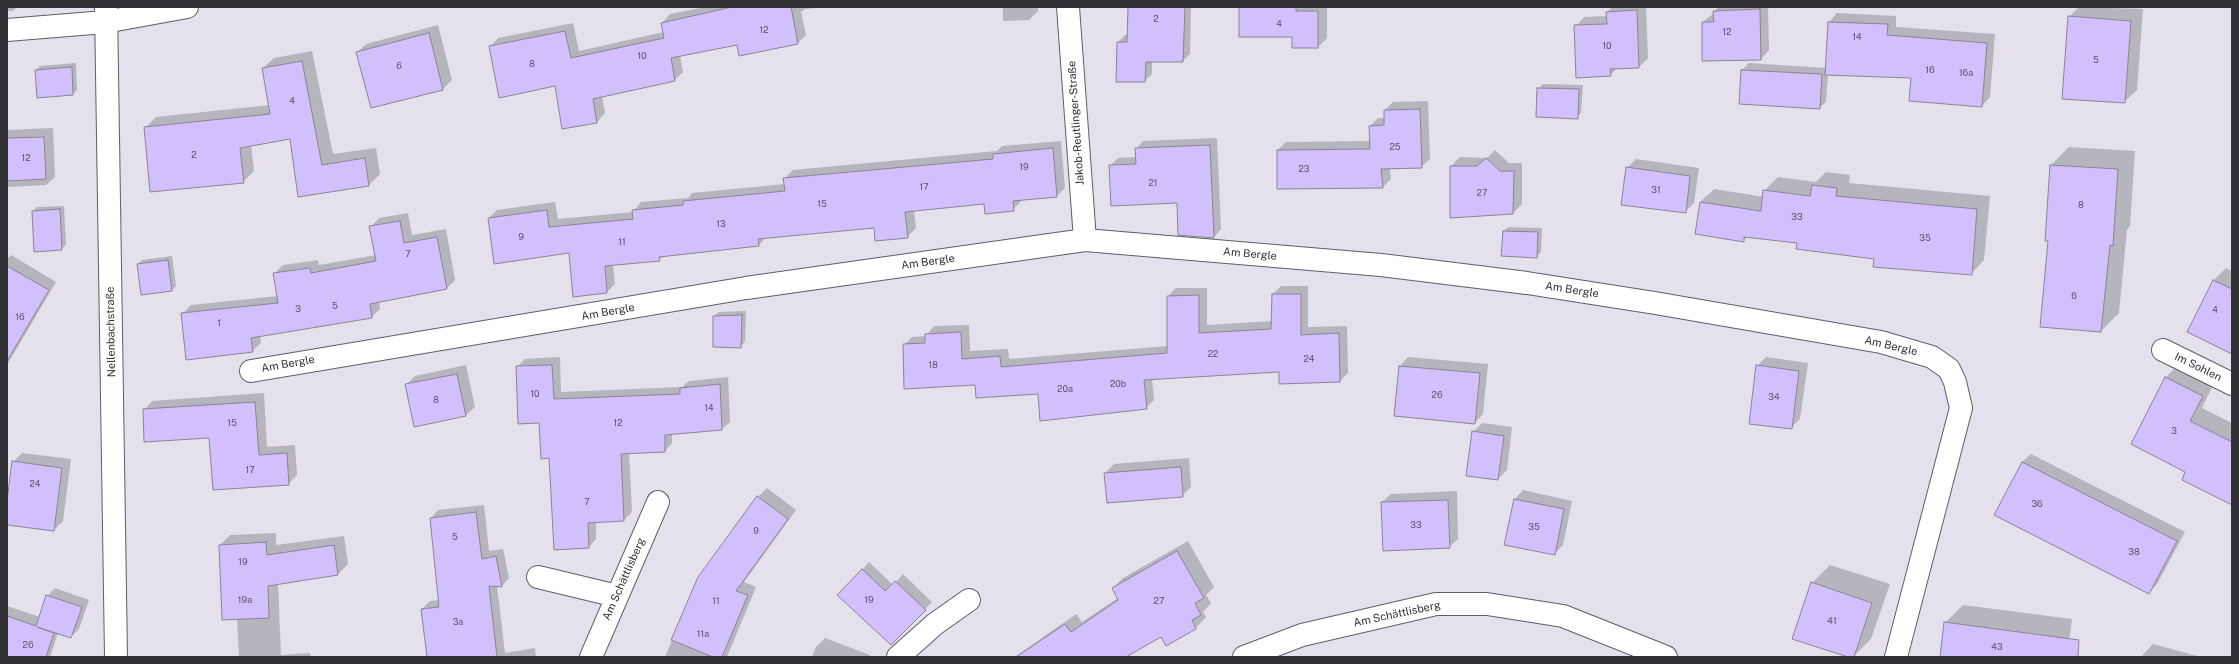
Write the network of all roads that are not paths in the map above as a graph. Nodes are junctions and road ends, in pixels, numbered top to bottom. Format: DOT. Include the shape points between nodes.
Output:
graph roads {
  1 [pos="187,7"];
  2 [pos="1068,7"];
  3 [pos="106,15"];
  4 [pos="7,30"];
  5 [pos="1085,240"];
  6 [pos="2163,350"];
  7 [pos="251,371"];
  8 [pos="2232,384"];
  9 [pos="658,502"];
  10 [pos="538,577"];
  11 [pos="617,596"];
  12 [pos="969,600"];
  13 [pos="116,657"];
  14 [pos="591,657"];
  15 [pos="898,657"];
  16 [pos="1244,657"];
  17 [pos="1666,657"];
  18 [pos="1896,657"];
  1 -- 3 [label="street"];
  2 -- 5 [label="street, Jakob-Reutlinger-Straße"];
  3 -- 4 [label="street"];
  3 -- 13 [label="street, Nellenbachstraße"];
  5 -- 7 [label="street, Am Bergle" via="746,288"];
  5 -- 18 [label="street, Am Bergle" via="1381,265 1527,283 1881,342 1932,357 1949,369 1961,408"];
  6 -- 8 [label="street, Im Sohlen"];
  9 -- 11 [label="street, Am Schättlisberg"];
  10 -- 11 [label="street"];
  11 -- 14 [label="street, Am Schättlisberg"];
  12 -- 15 [label="street" via="935,624"];
  16 -- 17 [label="street, Am Schättlisberg" via="1302,635 1436,604 1487,604 1563,616"];
}
